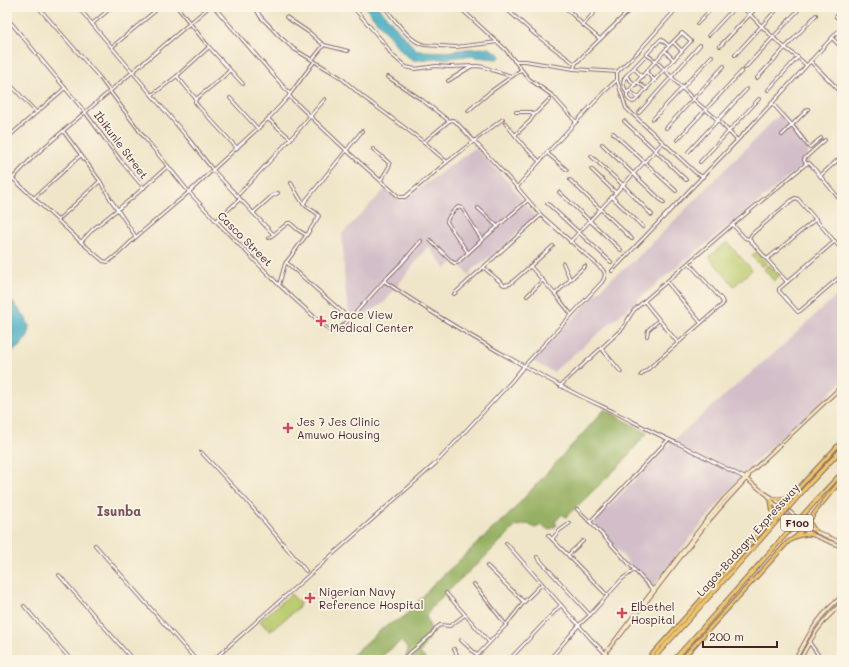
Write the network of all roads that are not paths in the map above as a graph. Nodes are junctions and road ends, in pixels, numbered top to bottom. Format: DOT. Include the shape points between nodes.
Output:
graph roads {
  1 [pos="38,7"];
  2 [pos="78,7"];
  3 [pos="112,7"];
  4 [pos="160,7"];
  5 [pos="177,7"];
  6 [pos="209,7"];
  7 [pos="214,7"];
  8 [pos="255,7"];
  9 [pos="353,7"];
  10 [pos="384,7"];
  11 [pos="459,7"];
  12 [pos="504,7"];
  13 [pos="512,7"];
  14 [pos="565,7"];
  15 [pos="598,7"];
  16 [pos="633,7"];
  17 [pos="678,7"];
  18 [pos="683,7"];
  19 [pos="713,7"];
  20 [pos="735,7"];
  21 [pos="742,7"];
  22 [pos="757,7"];
  23 [pos="779,7"];
  24 [pos="801,7"];
  25 [pos="680,10"];
  26 [pos="842,10"];
  27 [pos="509,11"];
  28 [pos="750,14"];
  29 [pos="816,15"];
  30 [pos="286,17"];
  31 [pos="836,17"];
  32 [pos="7,18"];
  33 [pos="190,23"];
  34 [pos="92,24"];
  35 [pos="697,24"];
  36 [pos="583,25"];
  37 [pos="761,26"];
  38 [pos="842,27"];
  39 [pos="709,35"];
  40 [pos="773,37"];
  41 [pos="832,38"];
  42 [pos="600,39"];
  43 [pos="498,42"];
  44 [pos="674,43"];
  45 [pos="324,45"];
  46 [pos="700,45"];
  47 [pos="669,46"];
  48 [pos="720,46"];
  49 [pos="112,47"];
  50 [pos="209,47"];
  51 [pos="785,48"];
  52 [pos="842,48"];
  53 [pos="348,51"];
  54 [pos="665,51"];
  55 [pos="682,51"];
  56 [pos="647,54"];
  57 [pos="735,55"];
  58 [pos="712,56"];
  59 [pos="798,57"];
  60 [pos="312,60"];
  61 [pos="674,60"];
  62 [pos="656,61"];
  63 [pos="810,61"];
  64 [pos="314,62"];
  65 [pos="514,62"];
  66 [pos="576,64"];
  67 [pos="806,65"];
  68 [pos="473,66"];
  69 [pos="724,66"];
  70 [pos="634,68"];
  71 [pos="745,68"];
  72 [pos="574,69"];
  73 [pos="230,70"];
  74 [pos="521,70"];
  75 [pos="664,70"];
  76 [pos="742,71"];
  77 [pos="132,72"];
  78 [pos="617,72"];
  79 [pos="646,72"];
  80 [pos="176,76"];
  81 [pos="511,76"];
  82 [pos="626,76"];
  83 [pos="642,76"];
  84 [pos="388,77"];
  85 [pos="671,77"];
  86 [pos="756,78"];
  87 [pos="618,80"];
  88 [pos="7,81"];
  89 [pos="448,81"];
  90 [pos="655,81"];
  91 [pos="637,82"];
  92 [pos="243,84"];
  93 [pos="635,85"];
  94 [pos="66,87"];
  95 [pos="682,88"];
  96 [pos="747,88"];
  97 [pos="629,90"];
  98 [pos="646,90"];
  99 [pos="768,90"];
  100 [pos="110,91"];
  101 [pos="627,93"];
  102 [pos="842,93"];
  103 [pos="152,95"];
  104 [pos="290,95"];
  105 [pos="230,98"];
  106 [pos="638,98"];
  107 [pos="196,99"];
  108 [pos="325,99"];
  109 [pos="550,99"];
  110 [pos="759,99"];
  111 [pos="694,100"];
  112 [pos="772,103"];
  113 [pos="808,109"];
  114 [pos="468,110"];
  115 [pos="706,110"];
  116 [pos="36,112"];
  117 [pos="85,112"];
  118 [pos="516,112"];
  119 [pos="639,113"];
  120 [pos="534,115"];
  121 [pos="310,116"];
  122 [pos="268,119"];
  123 [pos="502,119"];
  124 [pos="653,119"];
  125 [pos="718,120"];
  126 [pos="449,121"];
  127 [pos="624,121"];
  128 [pos="576,122"];
  129 [pos="505,123"];
  130 [pos="792,125"];
  131 [pos="7,127"];
  132 [pos="666,128"];
  133 [pos="258,129"];
  134 [pos="62,131"];
  135 [pos="362,131"];
  136 [pos="729,132"];
  137 [pos="12,133"];
  138 [pos="614,133"];
  139 [pos="515,135"];
  140 [pos="782,135"];
  141 [pos="7,138"];
  142 [pos="821,138"];
  143 [pos="291,139"];
  144 [pos="677,140"];
  145 [pos="738,140"];
  146 [pos="825,140"];
  147 [pos="474,141"];
  148 [pos="424,142"];
  149 [pos="663,142"];
  150 [pos="602,144"];
  151 [pos="237,148"];
  152 [pos="373,149"];
  153 [pos="655,150"];
  154 [pos="347,151"];
  155 [pos="688,152"];
  156 [pos="547,153"];
  157 [pos="81,155"];
  158 [pos="591,156"];
  159 [pos="842,156"];
  160 [pos="447,162"];
  161 [pos="539,162"];
  162 [pos="644,162"];
  163 [pos="700,162"];
  164 [pos="806,164"];
  165 [pos="168,166"];
  166 [pos="212,170"];
  167 [pos="567,170"];
  168 [pos="591,170"];
  169 [pos="7,173"];
  170 [pos="633,173"];
  171 [pos="820,176"];
  172 [pos="703,177"];
  173 [pos="13,178"];
  174 [pos="570,180"];
  175 [pos="686,180"];
  176 [pos="100,181"];
  177 [pos="381,181"];
  178 [pos="292,182"];
  179 [pos="623,185"];
  180 [pos="517,187"];
  181 [pos="144,188"];
  182 [pos="676,191"];
  183 [pos="189,192"];
  184 [pos="559,192"];
  185 [pos="278,193"];
  186 [pos="616,193"];
  187 [pos="237,196"];
  188 [pos="612,197"];
  189 [pos="34,198"];
  190 [pos="240,199"];
  191 [pos="528,200"];
  192 [pos="841,200"];
  193 [pos="547,203"];
  194 [pos="664,203"];
  195 [pos="303,204"];
  196 [pos="478,208"];
  197 [pos="118,210"];
  198 [pos="600,210"];
  199 [pos="253,213"];
  200 [pos="541,215"];
  201 [pos="652,215"];
  202 [pos="816,219"];
  203 [pos="58,220"];
  204 [pos="216,221"];
  205 [pos="590,221"];
  206 [pos="733,225"];
  207 [pos="498,227"];
  208 [pos="643,227"];
  209 [pos="579,232"];
  210 [pos="274,234"];
  211 [pos="306,235"];
  212 [pos="136,237"];
  213 [pos="269,238"];
  214 [pos="632,239"];
  215 [pos="749,239"];
  216 [pos="430,240"];
  217 [pos="482,240"];
  218 [pos="421,241"];
  219 [pos="835,241"];
  220 [pos="81,242"];
  221 [pos="570,242"];
  222 [pos="553,246"];
  223 [pos="622,250"];
  224 [pos="842,250"];
  225 [pos="468,253"];
  226 [pos="767,259"];
  227 [pos="286,262"];
  228 [pos="611,262"];
  229 [pos="563,263"];
  230 [pos="689,263"];
  231 [pos="530,266"];
  232 [pos="585,266"];
  233 [pos="483,267"];
  234 [pos="612,271"];
  235 [pos="842,275"];
  236 [pos="543,280"];
  237 [pos="570,280"];
  238 [pos="384,281"];
  239 [pos="667,282"];
  240 [pos="787,282"];
  241 [pos="279,285"];
  242 [pos="454,294"];
  243 [pos="555,294"];
  244 [pos="527,296"];
  245 [pos="644,301"];
  246 [pos="572,314"];
  247 [pos="350,319"];
  248 [pos="659,320"];
  249 [pos="701,323"];
  250 [pos="647,336"];
  251 [pos="678,343"];
  252 [pos="600,348"];
  253 [pos="524,366"];
  254 [pos="622,372"];
  255 [pos="641,375"];
  256 [pos="560,386"];
  257 [pos="842,387"];
  258 [pos="669,440"];
  259 [pos="842,441"];
  260 [pos="842,449"];
  261 [pos="201,452"];
  262 [pos="842,473"];
  263 [pos="746,478"];
  264 [pos="842,479"];
  265 [pos="766,494"];
  266 [pos="775,498"];
  267 [pos="787,498"];
  268 [pos="771,501"];
  269 [pos="781,504"];
  270 [pos="778,508"];
  271 [pos="577,509"];
  272 [pos="773,514"];
  273 [pos="810,520"];
  274 [pos="590,522"];
  275 [pos="570,523"];
  276 [pos="806,526"];
  277 [pos="803,529"];
  278 [pos="814,533"];
  279 [pos="548,535"];
  280 [pos="797,536"];
  281 [pos="552,539"];
  282 [pos="582,541"];
  283 [pos="842,543"];
  284 [pos="506,544"];
  285 [pos="94,545"];
  286 [pos="842,547"];
  287 [pos="568,555"];
  288 [pos="537,557"];
  289 [pos="487,566"];
  290 [pos="634,570"];
  291 [pos="306,571"];
  292 [pos="59,575"];
  293 [pos="474,584"];
  294 [pos="542,584"];
  295 [pos="654,591"];
  296 [pos="446,593"];
  297 [pos="607,595"];
  298 [pos="842,596"];
  299 [pos="524,602"];
  300 [pos="842,602"];
  301 [pos="561,605"];
  302 [pos="24,606"];
  303 [pos="465,615"];
  304 [pos="590,615"];
  305 [pos="506,625"];
  306 [pos="579,625"];
  307 [pos="461,640"];
  308 [pos="489,642"];
  309 [pos="809,642"];
  310 [pos="454,649"];
  311 [pos="606,653"];
  312 [pos="457,655"];
  313 [pos="477,655"];
  314 [pos="842,657"];
  315 [pos="71,660"];
  316 [pos="133,660"];
  317 [pos="196,660"];
  318 [pos="213,660"];
  319 [pos="401,660"];
  320 [pos="451,660"];
  321 [pos="464,660"];
  322 [pos="473,660"];
  323 [pos="509,660"];
  324 [pos="549,660"];
  325 [pos="601,660"];
  326 [pos="612,660"];
  327 [pos="647,660"];
  328 [pos="652,660"];
  329 [pos="674,660"];
  330 [pos="681,660"];
  331 [pos="795,660"];
  332 [pos="800,660"];
  333 [pos="822,660"];
  334 [pos="838,660"];
  1 -- 100 [label="street, Casco Street"];
  2 -- 34 [label="street"];
  3 -- 34 [label="street"];
  4 -- 49 [label="street"];
  5 -- 33 [label="street"];
  6 -- 33 [label="street"];
  7 -- 104 [label="street"];
  8 -- 60 [label="street" via="279,36"];
  9 -- 68 [label="street" via="391,54 406,67 415,69 434,66"];
  10 -- 43 [label="street" via="415,42 420,44 456,47"];
  11 -- 43 [label="street"];
  12 -- 27 [label="street"];
  13 -- 27 [label="street"];
  14 -- 36 [label="street"];
  15 -- 36 [label="street"];
  16 -- 42 [label="street"];
  17 -- 78 [label="street"];
  18 -- 25 [label="street"];
  19 -- 35 [label="street"];
  20 -- 39 [label="street"];
  21 -- 28 [label="street"];
  22 -- 28 [label="street"];
  23 -- 37 [label="street"];
  24 -- 40 [label="street"];
  26 -- 31 [label="street"];
  27 -- 66 [label="street" via="536,35"];
  28 -- 37 [label="street"];
  28 -- 48 [label="street"];
  29 -- 51 [label="street"];
  30 -- 45 [label="street"];
  32 -- 94 [label="street, Ibikunle Street"];
  33 -- 50 [label="street"];
  33 -- 77 [label="street"];
  34 -- 49 [label="street"];
  36 -- 42 [label="street"];
  37 -- 40 [label="street"];
  37 -- 57 [label="street"];
  38 -- 41 [label="street"];
  40 -- 51 [label="street"];
  40 -- 71 [label="street"];
  41 -- 52 [label="street"];
  41 -- 63 [label="street"];
  42 -- 66 [label="street"];
  43 -- 65 [label="street"];
  44 -- 47 [label="street"];
  44 -- 55 [label="street"];
  44 -- 55 [label="street" via="682,33 691,41"];
  45 -- 53 [label="street"];
  45 -- 60 [label="street"];
  46 -- 85 [label="street"];
  47 -- 54 [label="street"];
  47 -- 56 [label="street" via="661,38"];
  49 -- 77 [label="street"];
  50 -- 73 [label="street"];
  50 -- 80 [label="street"];
  51 -- 59 [label="street"];
  51 -- 86 [label="street"];
  54 -- 61 [label="street"];
  54 -- 62 [label="street"];
  55 -- 61 [label="street"];
  56 -- 62 [label="street"];
  56 -- 70 [label="street"];
  58 -- 95 [label="street"];
  59 -- 67 [label="street"];
  59 -- 99 [label="street"];
  60 -- 64 [label="street"];
  61 -- 75 [label="street"];
  62 -- 75 [label="street"];
  62 -- 79 [label="street"];
  63 -- 67 [label="street"];
  63 -- 102 [label="street"];
  64 -- 104 [label="street"];
  64 -- 148 [label="street" via="340,78"];
  65 -- 72 [label="street" via="526,61"];
  65 -- 74 [label="street"];
  66 -- 72 [label="street"];
  67 -- 112 [label="street"];
  68 -- 81 [label="street"];
  68 -- 89 [label="street"];
  69 -- 111 [label="street"];
  70 -- 82 [label="street"];
  70 -- 83 [label="street"];
  72 -- 78 [label="street"];
  73 -- 92 [label="street"];
  73 -- 107 [label="street"];
  74 -- 81 [label="street"];
  74 -- 128 [label="street" via="532,82 553,96"];
  75 -- 85 [label="street"];
  75 -- 90 [label="street"];
  76 -- 115 [label="street"];
  77 -- 100 [label="street"];
  77 -- 103 [label="street"];
  78 -- 87 [label="street"];
  79 -- 83 [label="street"];
  79 -- 90 [label="street"];
  80 -- 103 [label="street"];
  80 -- 107 [label="street"];
  81 -- 114 [label="street"];
  82 -- 93 [label="street"];
  82 -- 101 [label="street" via="623,83"];
  83 -- 91 [label="street"];
  84 -- 126 [label="street"];
  85 -- 95 [label="street"];
  85 -- 119 [label="street"];
  87 -- 128 [label="street" via="605,90"];
  87 -- 149 [label="street" via="626,108"];
  88 -- 116 [label="street"];
  90 -- 98 [label="street"];
  91 -- 93 [label="street"];
  91 -- 98 [label="street"];
  93 -- 97 [label="street"];
  94 -- 116 [label="street"];
  94 -- 117 [label="street, Ibikunle Street"];
  95 -- 111 [label="street"];
  95 -- 124 [label="street"];
  96 -- 125 [label="street"];
  97 -- 101 [label="street"];
  97 -- 106 [label="street"];
  98 -- 106 [label="street"];
  100 -- 117 [label="street"];
  100 -- 165 [label="street, Casco Street"];
  101 -- 106 [label="street" via="633,102"];
  103 -- 166 [label="street"];
  104 -- 121 [label="street"];
  104 -- 122 [label="street"];
  105 -- 133 [label="street"];
  107 -- 151 [label="street" via="199,108"];
  108 -- 121 [label="street"];
  109 -- 120 [label="street"];
  110 -- 136 [label="street"];
  111 -- 115 [label="street"];
  111 -- 132 [label="street"];
  112 -- 130 [label="street"];
  112 -- 145 [label="street"];
  113 -- 130 [label="street"];
  115 -- 125 [label="street"];
  115 -- 144 [label="street"];
  116 -- 137 [label="street"];
  117 -- 134 [label="street"];
  117 -- 181 [label="street, Ibikunle Street"];
  118 -- 120 [label="street" via="529,112"];
  120 -- 139 [label="street"];
  121 -- 143 [label="street"];
  121 -- 154 [label="street"];
  122 -- 133 [label="street"];
  122 -- 143 [label="street"];
  123 -- 147 [label="street"];
  125 -- 136 [label="street"];
  125 -- 155 [label="street"];
  126 -- 147 [label="street" via="453,120"];
  126 -- 148 [label="street"];
  127 -- 153 [label="street"];
  128 -- 156 [label="street"];
  129 -- 139 [label="street"];
  130 -- 140 [label="street"];
  130 -- 142 [label="street" via="809,147"];
  131 -- 137 [label="street"];
  133 -- 151 [label="street"];
  134 -- 157 [label="street"];
  134 -- 173 [label="street"];
  135 -- 154 [label="street"];
  136 -- 145 [label="street"];
  136 -- 163 [label="street"];
  137 -- 141 [label="street"];
  138 -- 162 [label="street"];
  139 -- 161 [label="street"];
  143 -- 187 [label="street"];
  145 -- 172 [label="street"];
  146 -- 164 [label="street" via="805,158"];
  147 -- 160 [label="street"];
  147 -- 180 [label="street"];
  148 -- 160 [label="street"];
  149 -- 153 [label="street"];
  149 -- 172 [label="street" via="696,174"];
  150 -- 170 [label="street"];
  151 -- 166 [label="street"];
  152 -- 177 [label="street" via="390,165"];
  153 -- 162 [label="street"];
  153 -- 175 [label="street"];
  154 -- 177 [label="street"];
  154 -- 195 [label="street"];
  156 -- 161 [label="street"];
  156 -- 167 [label="street"];
  157 -- 176 [label="street"];
  157 -- 189 [label="street"];
  158 -- 179 [label="street"];
  159 -- 171 [label="street"];
  160 -- 177 [label="street" via="405,197 399,197"];
  161 -- 180 [label="street"];
  162 -- 170 [label="street"];
  162 -- 182 [label="street"];
  164 -- 171 [label="street" via="810,164"];
  164 -- 206 [label="street"];
  165 -- 181 [label="street"];
  165 -- 183 [label="street, Casco Street"];
  166 -- 183 [label="street"];
  166 -- 187 [label="street"];
  168 -- 186 [label="street"];
  169 -- 173 [label="street"];
  170 -- 179 [label="street"];
  170 -- 194 [label="street"];
  171 -- 192 [label="street"];
  172 -- 234 [label="street"];
  173 -- 189 [label="street"];
  174 -- 198 [label="street"];
  176 -- 197 [label="street"];
  176 -- 203 [label="street"];
  178 -- 195 [label="street"];
  179 -- 186 [label="street"];
  179 -- 201 [label="street"];
  180 -- 191 [label="street"];
  181 -- 197 [label="street"];
  183 -- 204 [label="street, Casco Street"];
  183 -- 212 [label="street"];
  184 -- 205 [label="street"];
  185 -- 199 [label="street"];
  186 -- 188 [label="street"];
  187 -- 190 [label="street"];
  188 -- 198 [label="street"];
  188 -- 208 [label="street"];
  189 -- 203 [label="street"];
  190 -- 199 [label="street"];
  190 -- 204 [label="street"];
  191 -- 200 [label="street"];
  191 -- 207 [label="street"];
  193 -- 209 [label="street"];
  195 -- 211 [label="street" via="319,216"];
  196 -- 207 [label="street"];
  197 -- 212 [label="street"];
  197 -- 220 [label="street"];
  198 -- 205 [label="street"];
  198 -- 214 [label="street"];
  199 -- 210 [label="street"];
  200 -- 221 [label="street"];
  200 -- 233 [label="street"];
  202 -- 215 [label="street" via="795,198"];
  202 -- 219 [label="street"];
  202 -- 226 [label="street"];
  203 -- 220 [label="street"];
  204 -- 241 [label="street, Casco Street"];
  205 -- 209 [label="street"];
  205 -- 223 [label="street"];
  206 -- 215 [label="street"];
  206 -- 230 [label="street"];
  207 -- 217 [label="street"];
  209 -- 221 [label="street"];
  209 -- 228 [label="street"];
  210 -- 211 [label="street" via="290,223"];
  210 -- 213 [label="street"];
  211 -- 227 [label="street"];
  212 -- 220 [label="street" via="108,262 102,261"];
  215 -- 226 [label="street"];
  216 -- 225 [label="street" via="454,264"];
  217 -- 225 [label="street"];
  217 -- 225 [label="street" via="462,208 458,207 447,222"];
  218 -- 238 [label="street, Casco Street"];
  219 -- 224 [label="street"];
  219 -- 240 [label="street"];
  221 -- 246 [label="street" via="603,270 605,275 602,282"];
  222 -- 231 [label="street"];
  226 -- 240 [label="street"];
  227 -- 241 [label="street"];
  227 -- 247 [label="street"];
  229 -- 237 [label="street"];
  230 -- 239 [label="street"];
  230 -- 249 [label="street" via="723,302"];
  231 -- 233 [label="street" via="510,284 504,284"];
  231 -- 236 [label="street"];
  232 -- 237 [label="street"];
  233 -- 242 [label="street"];
  235 -- 240 [label="street" via="798,312 780,292 779,289"];
  236 -- 243 [label="street"];
  236 -- 244 [label="street"];
  237 -- 243 [label="street"];
  238 -- 247 [label="street, Casco Street"];
  238 -- 253 [label="street" via="436,315"];
  239 -- 245 [label="street"];
  239 -- 249 [label="street"];
  241 -- 247 [label="street, Casco Street" via="330,331 338,330"];
  243 -- 246 [label="street"];
  245 -- 248 [label="street"];
  245 -- 252 [label="street" via="631,313 623,328"];
  246 -- 253 [label="street"];
  248 -- 250 [label="street" via="648,330"];
  248 -- 251 [label="street"];
  249 -- 251 [label="street"];
  251 -- 255 [label="street"];
  252 -- 254 [label="street"];
  252 -- 256 [label="street"];
  253 -- 256 [label="street"];
  253 -- 318 [label="street" via="436,463"];
  256 -- 258 [label="street"];
  257 -- 263 [label="main road"];
  258 -- 263 [label="street"];
  258 -- 274 [label="street"];
  259 -- 267 [label="main road, Lagos-Badagry Expressway"];
  260 -- 328 [label="highway, Lagos-Badagry Expressway / F100, bridge"];
  261 -- 291 [label="street" via="247,501"];
  262 -- 329 [label="highway, F100, bridge"];
  263 -- 265 [label="main road"];
  263 -- 295 [label="main road"];
  264 -- 273 [label="main road"];
  265 -- 266 [label="main road"];
  265 -- 268 [label="main road"];
  266 -- 267 [label="main road"];
  266 -- 269 [label="main road"];
  267 -- 269 [label="main road, Lagos-Badagry Expressway"];
  268 -- 270 [label="main road"];
  268 -- 272 [label="main road"];
  269 -- 270 [label="main road, Lagos-Badagry Expressway"];
  269 -- 276 [label="main road"];
  270 -- 272 [label="main road, Lagos-Badagry Expressway"];
  270 -- 277 [label="main road"];
  271 -- 274 [label="street"];
  272 -- 327 [label="main road, Lagos-Badagry Expressway" via="766,526 723,576"];
  273 -- 276 [label="main road"];
  273 -- 278 [label="main road"];
  274 -- 290 [label="street"];
  275 -- 281 [label="street"];
  276 -- 277 [label="main road"];
  276 -- 278 [label="main road"];
  277 -- 278 [label="main road"];
  277 -- 280 [label="main road"];
  278 -- 280 [label="main road"];
  278 -- 283 [label="main road"];
  278 -- 286 [label="main road"];
  279 -- 281 [label="street"];
  280 -- 330 [label="main road" via="788,542"];
  281 -- 287 [label="street"];
  282 -- 287 [label="street"];
  284 -- 294 [label="street"];
  285 -- 317 [label="street"];
  287 -- 297 [label="street"];
  288 -- 304 [label="street"];
  289 -- 299 [label="street"];
  290 -- 295 [label="street"];
  290 -- 297 [label="street"];
  292 -- 316 [label="street"];
  293 -- 305 [label="street"];
  294 -- 299 [label="street"];
  294 -- 301 [label="street"];
  295 -- 311 [label="main road"];
  296 -- 303 [label="street"];
  297 -- 304 [label="street"];
  298 -- 331 [label="main road" via="818,621"];
  299 -- 305 [label="street"];
  300 -- 309 [label="main road" via="817,629"];
  301 -- 306 [label="street"];
  301 -- 323 [label="street"];
  302 -- 315 [label="street"];
  303 -- 308 [label="street"];
  303 -- 319 [label="street" via="450,626 440,625"];
  304 -- 306 [label="street"];
  305 -- 308 [label="street"];
  306 -- 311 [label="street"];
  306 -- 324 [label="street"];
  307 -- 313 [label="street"];
  308 -- 313 [label="street"];
  309 -- 332 [label="main road"];
  309 -- 333 [label="street"];
  310 -- 312 [label="street"];
  311 -- 325 [label="main road"];
  311 -- 326 [label="street"];
  312 -- 320 [label="street"];
  312 -- 321 [label="street"];
  313 -- 322 [label="street"];
  314 -- 334 [label="street"];
}
